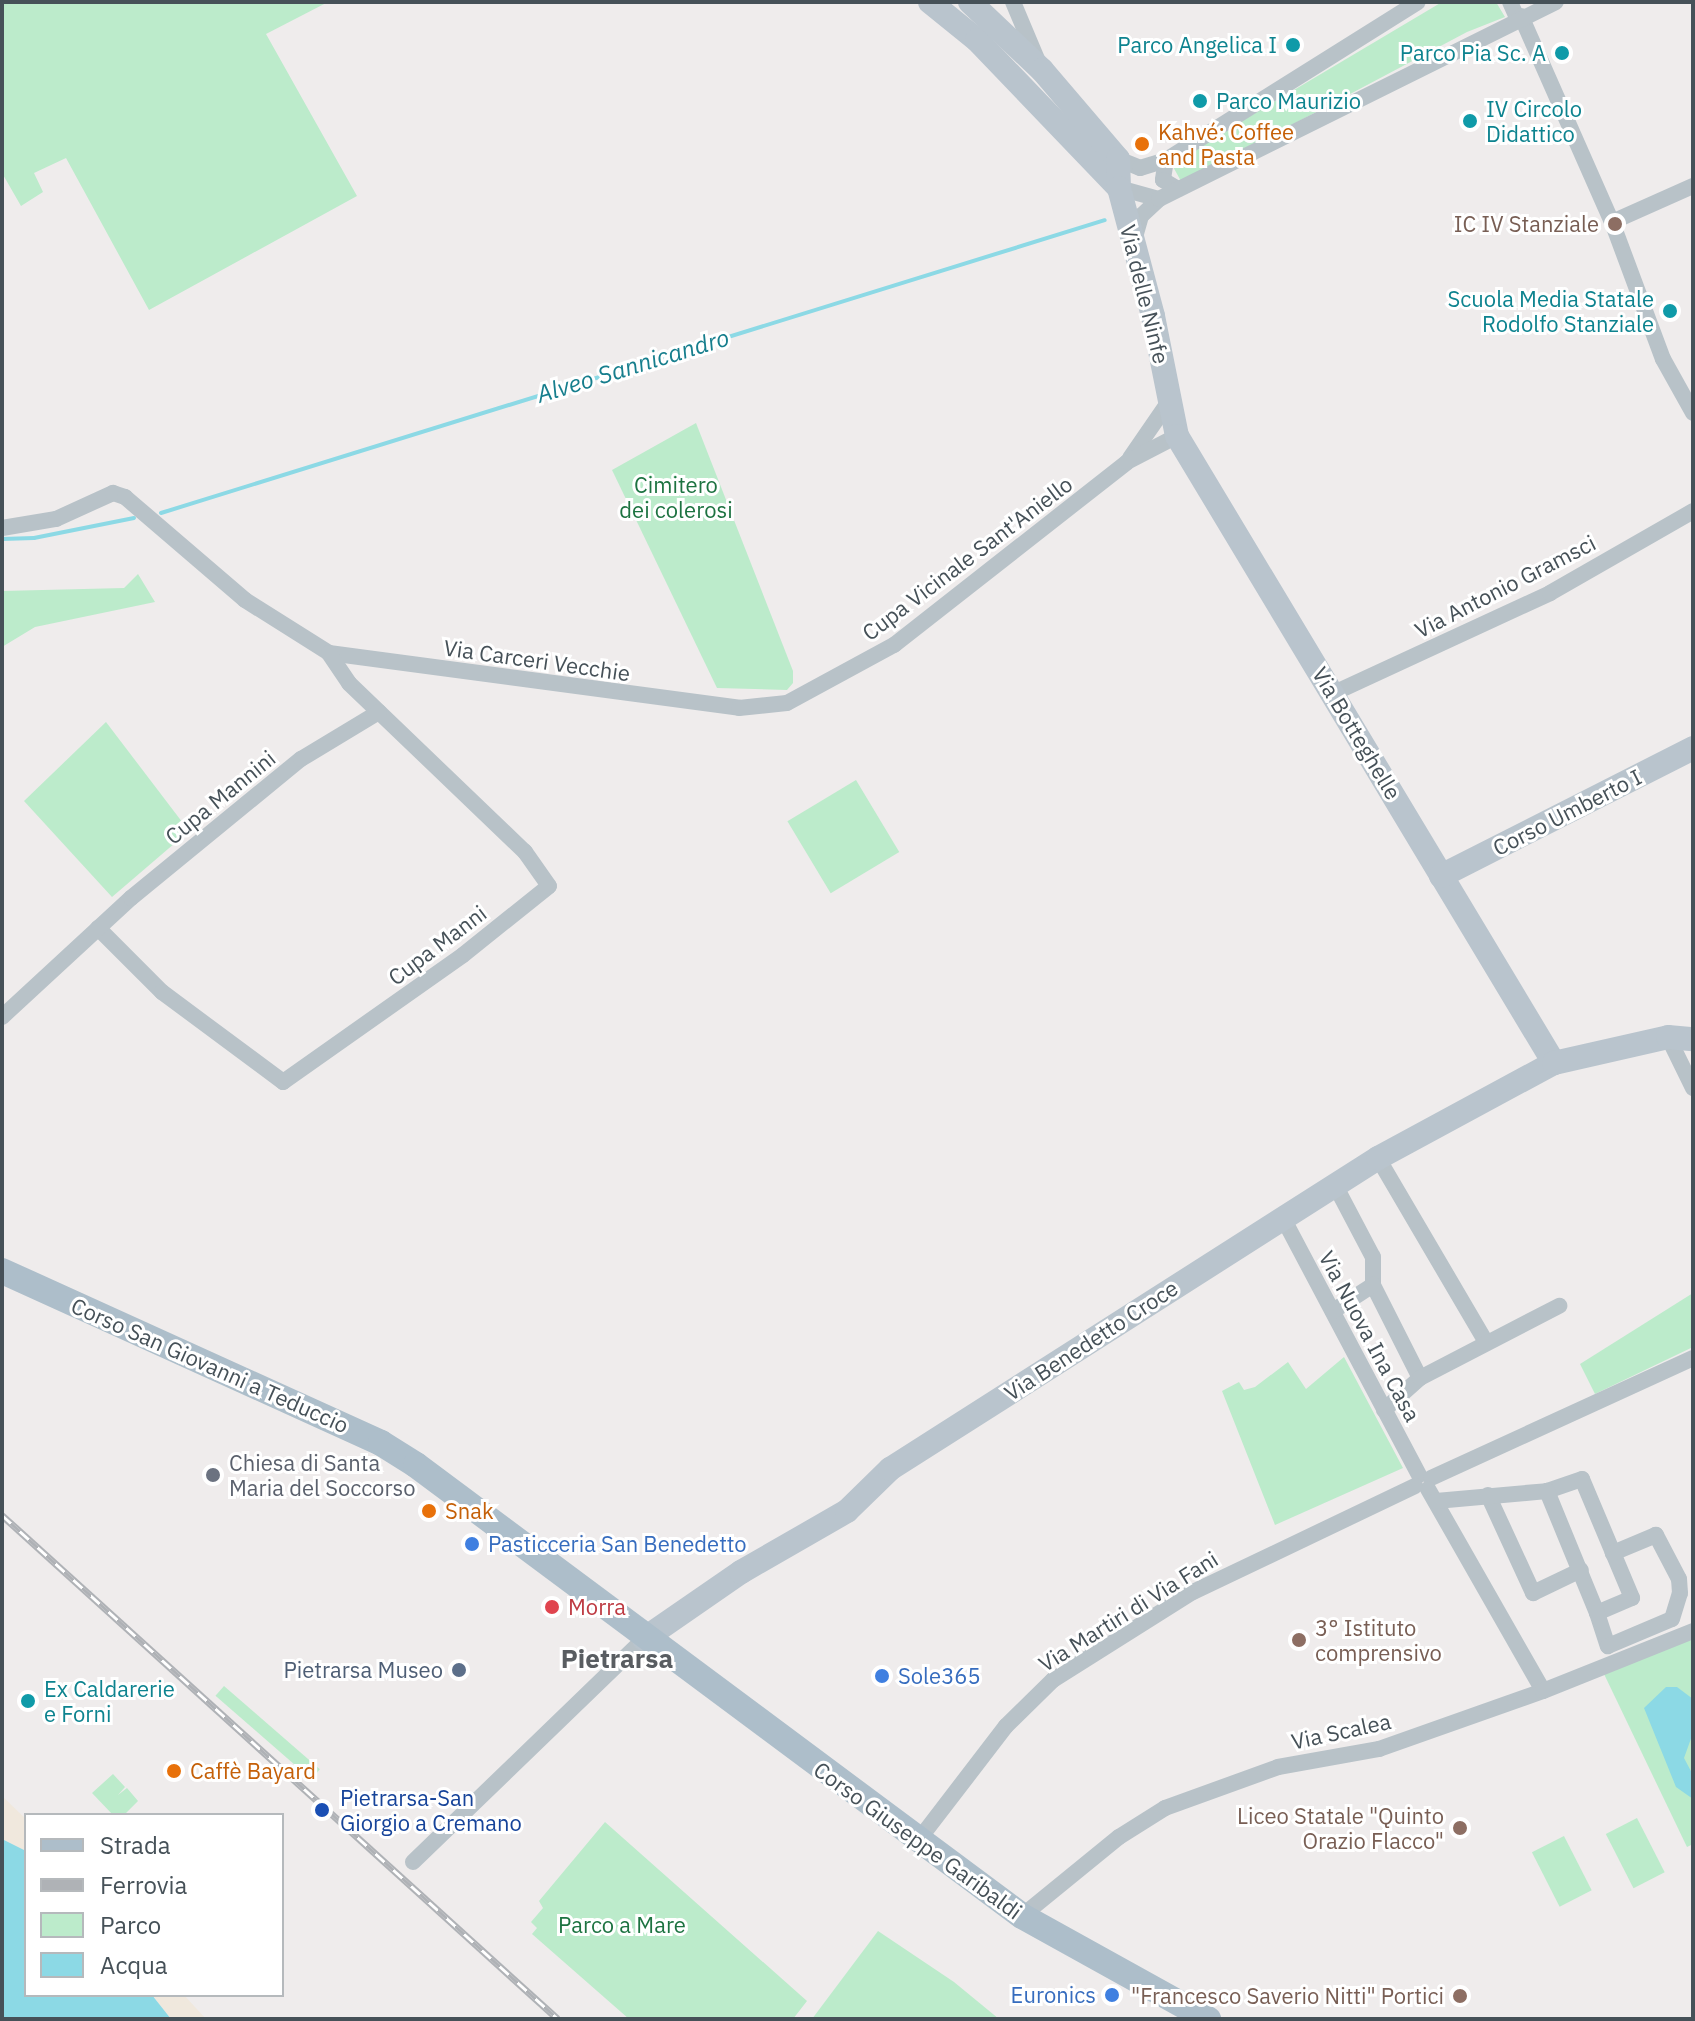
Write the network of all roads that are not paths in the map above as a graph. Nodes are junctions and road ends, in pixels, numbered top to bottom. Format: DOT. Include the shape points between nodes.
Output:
graph roads {
  1 [pos="930,2"];
  2 [pos="970,2"];
  3 [pos="1013,2"];
  4 [pos="1418,2"];
  5 [pos="1556,2"];
  6 [pos="1519,10"];
  7 [pos="1042,70"];
  8 [pos="1118,159"];
  9 [pos="1166,160"];
  10 [pos="1693,186"];
  11 [pos="1119,188"];
  12 [pos="1178,189"];
  13 [pos="1159,199"];
  14 [pos="1612,222"];
  15 [pos="1134,246"];
  16 [pos="1170,400"];
  17 [pos="1693,413"];
  18 [pos="1177,436"];
  19 [pos="1127,462"];
  20 [pos="1693,511"];
  21 [pos="2,528"];
  22 [pos="329,653"];
  23 [pos="1334,693"];
  24 [pos="739,708"];
  25 [pos="379,712"];
  26 [pos="1693,748"];
  27 [pos="1441,876"];
  28 [pos="98,928"];
  29 [pos="2,1017"];
  30 [pos="1693,1029"];
  31 [pos="1668,1037"];
  32 [pos="1693,1039"];
  33 [pos="1554,1063"];
  34 [pos="1693,1088"];
  35 [pos="1378,1158"];
  36 [pos="1335,1185"];
  37 [pos="1283,1218"];
  38 [pos="2,1271"];
  39 [pos="1373,1285"];
  40 [pos="1559,1306"];
  41 [pos="1333,1311"];
  42 [pos="1486,1342"];
  43 [pos="1693,1358"];
  44 [pos="1420,1378"];
  45 [pos="1384,1410"];
  46 [pos="1426,1486"];
  47 [pos="1547,1491"];
  48 [pos="1488,1495"];
  49 [pos="1613,1553"];
  50 [pos="1581,1570"];
  51 [pos="1597,1613"];
  52 [pos="1693,1631"];
  53 [pos="644,1639"];
  54 [pos="1543,1691"];
  55 [pos="917,1842"];
  56 [pos="413,1862"];
  57 [pos="1022,1916"];
  58 [pos="1208,2019"];
  1 -- 11 [label="main road" via="977,40"];
  2 -- 7 [label="main road"];
  3 -- 7 [label="street"];
  4 -- 9 [label="street"];
  5 -- 6 [label="street"];
  6 -- 12 [label="street"];
  6 -- 14 [label="street"];
  7 -- 8 [label="main road"];
  8 -- 9 [label="street" via="1140,168"];
  8 -- 11 [label="main road, Via delle Ninfe"];
  9 -- 12 [label="street" via="1163,180"];
  10 -- 14 [label="street"];
  11 -- 13 [label="street"];
  11 -- 15 [label="main road, Via delle Ninfe"];
  12 -- 13 [label="street"];
  13 -- 15 [label="street" via="1141,216"];
  14 -- 17 [label="street" via="1663,359"];
  15 -- 16 [label="main road, Via delle Ninfe"];
  16 -- 18 [label="main road, Via Botteghelle"];
  16 -- 19 [label="street"];
  18 -- 19 [label="street"];
  18 -- 23 [label="main road, Via Botteghelle" via="1208,495"];
  19 -- 24 [label="street, Cupa Vicinale Sant'Aniello" via="989,565 894,645 787,703"];
  20 -- 23 [label="street, Via Antonio Gramsci" via="1550,593"];
  21 -- 22 [label="street" via="56,519 99,496 125,497 245,600"];
  22 -- 24 [label="street, Via Carceri Vecchie"];
  22 -- 25 [label="street, Cupa Manni" via="349,683"];
  23 -- 27 [label="main road, Via Botteghelle"];
  25 -- 28 [label="street, Cupa Mannini" via="301,759"];
  25 -- 28 [label="street, Cupa Manni" via="525,852 549,886 463,955 283,1082 162,992"];
  26 -- 27 [label="main road, Corso Umberto I"];
  27 -- 33 [label="main road, Via Botteghelle"];
  28 -- 29 [label="street, Cupa Mannini"];
  30 -- 31 [label="street"];
  31 -- 32 [label="main road, Via Benedetto Croce"];
  31 -- 33 [label="main road, Via Benedetto Croce"];
  31 -- 34 [label="street"];
  33 -- 35 [label="main road, Via Benedetto Croce"];
  35 -- 36 [label="main road, Via Benedetto Croce"];
  35 -- 42 [label="street"];
  36 -- 37 [label="main road, Via Benedetto Croce"];
  36 -- 39 [label="street" via="1373,1257"];
  37 -- 41 [label="street, Via Nuova Ina Casa"];
  37 -- 53 [label="main road, Via Benedetto Croce" via="890,1469 847,1511 741,1572"];
  38 -- 53 [label="main road, Corso San Giovanni a Teduccio" via="381,1443 468,1502"];
  39 -- 41 [label="street"];
  39 -- 44 [label="street"];
  40 -- 42 [label="street"];
  41 -- 45 [label="street, Via Nuova Ina Casa"];
  42 -- 44 [label="street"];
  43 -- 46 [label="street, Via Martiri di Via Fani"];
  44 -- 45 [label="street"];
  45 -- 46 [label="street, Via Nuova Ina Casa"];
  46 -- 48 [label="street"];
  46 -- 54 [label="street, Via Nuova Ina Casa"];
  46 -- 55 [label="street, Via Martiri di Via Fani" via="1193,1592 1053,1680 1006,1726"];
  47 -- 48 [label="street"];
  47 -- 49 [label="street" via="1582,1479"];
  47 -- 50 [label="street"];
  48 -- 50 [label="street" via="1533,1593"];
  49 -- 51 [label="street" via="1632,1598"];
  49 -- 51 [label="street" via="1656,1535 1679,1579 1680,1593 1672,1619 1608,1646"];
  50 -- 51 [label="street"];
  52 -- 54 [label="street, Via Scalea"];
  53 -- 55 [label="main road, Corso Giuseppe Garibaldi"];
  53 -- 56 [label="street"];
  54 -- 57 [label="street, Via Scalea" via="1379,1749 1278,1767 1165,1808 1119,1837"];
  55 -- 57 [label="main road, Corso Giuseppe Garibaldi"];
  57 -- 58 [label="main road, Corso Giuseppe Garibaldi"];
}
